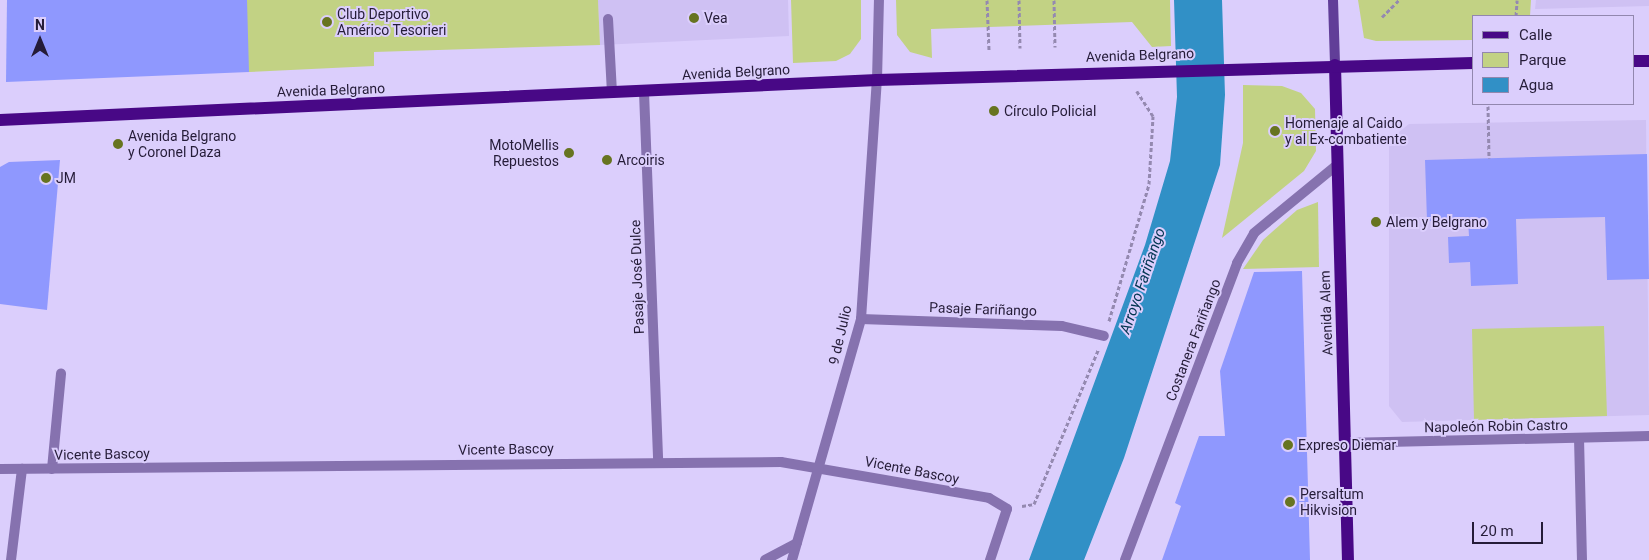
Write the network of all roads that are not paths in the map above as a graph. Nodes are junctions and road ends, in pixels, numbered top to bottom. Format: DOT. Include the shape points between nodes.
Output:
graph roads {
  1 [pos="879,0"];
  2 [pos="1333,0"];
  3 [pos="608,18"];
  4 [pos="1634,61"];
  5 [pos="1649,61"];
  6 [pos="1472,63"];
  7 [pos="1335,65"];
  8 [pos="877,80"];
  9 [pos="644,92"];
  10 [pos="612,93"];
  11 [pos="0,120"];
  12 [pos="1337,165"];
  13 [pos="861,320"];
  14 [pos="1104,336"];
  15 [pos="61,373"];
  16 [pos="1649,436"];
  17 [pos="1579,438"];
  18 [pos="1344,443"];
  19 [pos="658,461"];
  20 [pos="818,466"];
  21 [pos="0,469"];
  22 [pos="22,469"];
  23 [pos="52,469"];
  24 [pos="797,543"];
  25 [pos="11,560"];
  26 [pos="765,560"];
  27 [pos="792,560"];
  28 [pos="990,560"];
  29 [pos="1125,560"];
  30 [pos="1348,560"];
  31 [pos="1582,560"];
  1 -- 8 [label="street, 9 de Julio"];
  2 -- 7 [label="main road"];
  3 -- 10 [label="street"];
  4 -- 5 [label="main road"];
  6 -- 7 [label="main road, Avenida Belgrano"];
  7 -- 8 [label="main road, Avenida Belgrano"];
  7 -- 12 [label="main road, Avenida Alem"];
  8 -- 9 [label="main road, Avenida Belgrano"];
  8 -- 13 [label="street, 9 de Julio"];
  9 -- 10 [label="main road, Avenida Belgrano"];
  9 -- 19 [label="street, Pasaje José Dulce"];
  10 -- 11 [label="main road, Avenida Belgrano"];
  12 -- 18 [label="main road, Avenida Alem"];
  12 -- 29 [label="street, Costanera Fariñango" via="1254,233 1237,263"];
  13 -- 14 [label="street, Pasaje Fariñango" via="1062,326"];
  13 -- 20 [label="street, 9 de Julio"];
  15 -- 23 [label="street"];
  16 -- 17 [label="street, Napoleón Robin Castro"];
  17 -- 18 [label="street, Napoleón Robin Castro"];
  17 -- 31 [label="street"];
  18 -- 30 [label="main road, Avenida Alem"];
  19 -- 20 [label="street, Vicente Bascoy"];
  19 -- 23 [label="street, Vicente Bascoy"];
  20 -- 24 [label="street, 9 de Julio"];
  20 -- 28 [label="street, Vicente Bascoy" via="989,498 1007,509"];
  21 -- 22 [label="street, Vicente Bascoy"];
  22 -- 23 [label="street, Vicente Bascoy"];
  22 -- 25 [label="street"];
  24 -- 26 [label="street"];
  24 -- 27 [label="street, 9 de Julio"];
}
